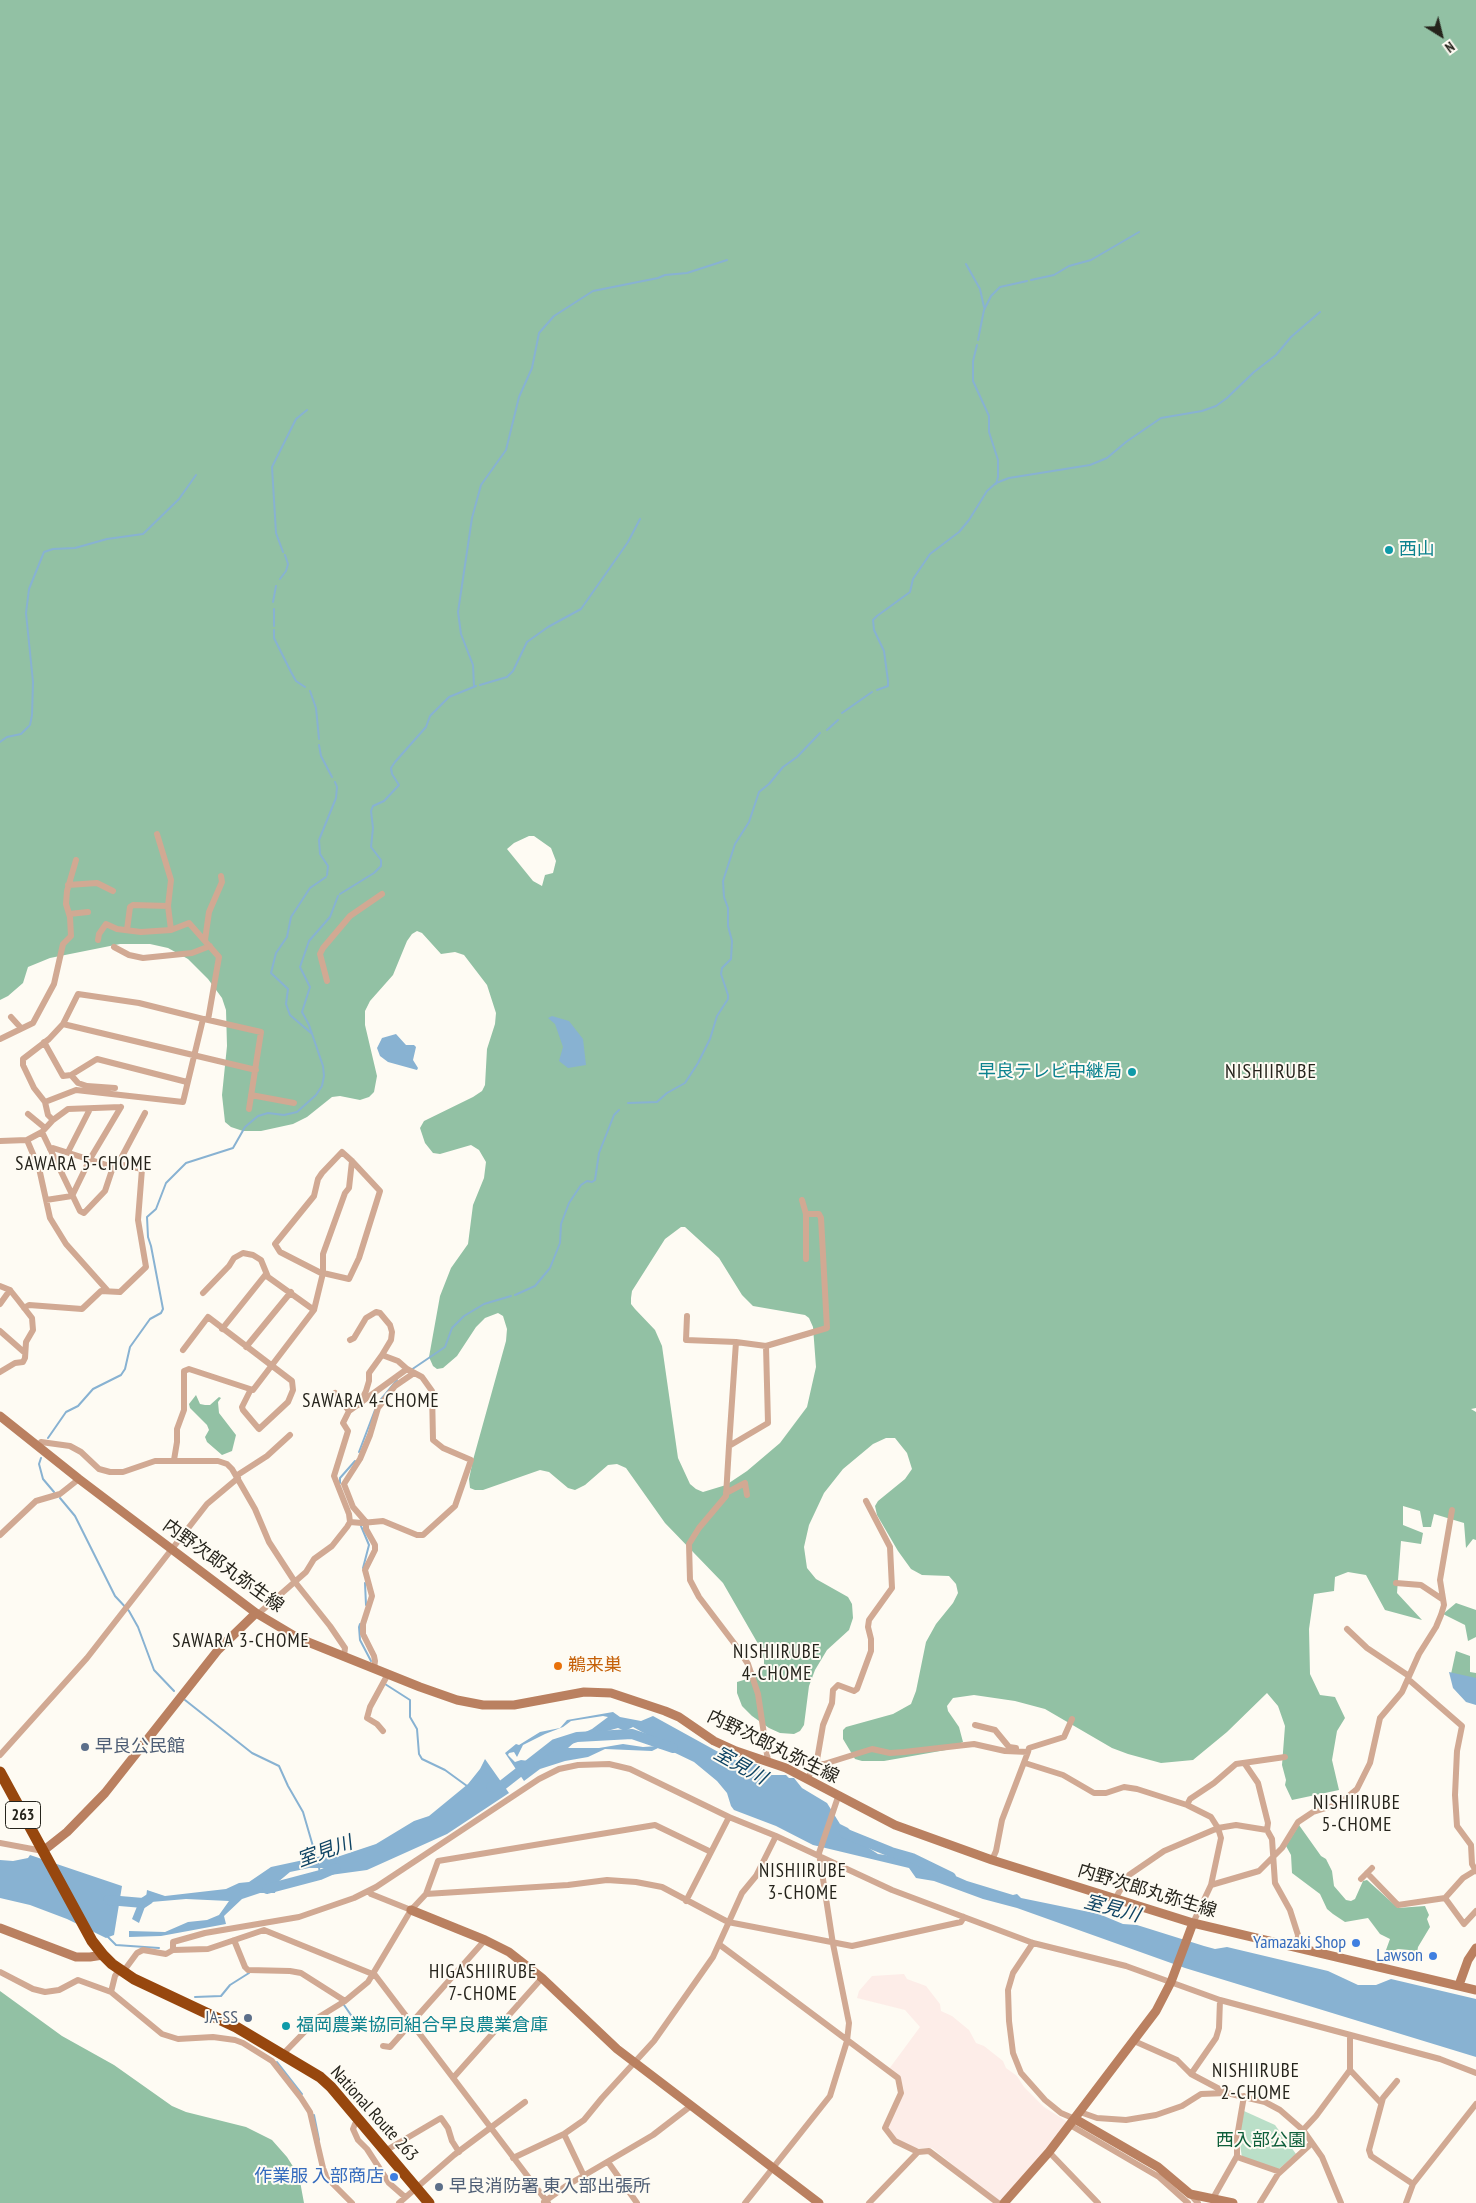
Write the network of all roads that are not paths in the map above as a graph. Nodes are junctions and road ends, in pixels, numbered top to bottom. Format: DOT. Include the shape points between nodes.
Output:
graph roads {
  1 [pos="157,834"];
  2 [pos="76,860"];
  3 [pos="221,876"];
  4 [pos="68,885"];
  5 [pos="113,891"];
  6 [pos="382,894"];
  7 [pos="168,906"];
  8 [pos="88,912"];
  9 [pos="69,914"];
  10 [pos="128,930"];
  11 [pos="171,930"];
  12 [pos="98,940"];
  13 [pos="205,940"];
  14 [pos="210,946"];
  15 [pos="114,947"];
  16 [pos="327,981"];
  17 [pos="11,1017"];
  18 [pos="205,1019"];
  19 [pos="63,1024"];
  20 [pos="21,1028"];
  21 [pos="0,1039"];
  22 [pos="44,1042"];
  23 [pos="194,1055"];
  24 [pos="256,1070"];
  25 [pos="71,1075"];
  26 [pos="187,1082"];
  27 [pos="114,1088"];
  28 [pos="251,1095"];
  29 [pos="45,1102"];
  30 [pos="294,1103"];
  31 [pos="90,1109"];
  32 [pos="249,1109"];
  33 [pos="145,1113"];
  34 [pos="28,1114"];
  35 [pos="53,1120"];
  36 [pos="43,1130"];
  37 [pos="0,1140"];
  38 [pos="27,1140"];
  39 [pos="50,1149"];
  40 [pos="68,1152"];
  41 [pos="90,1159"];
  42 [pos="352,1161"];
  43 [pos="116,1165"];
  44 [pos="72,1196"];
  45 [pos="46,1200"];
  46 [pos="802,1200"];
  47 [pos="806,1214"];
  48 [pos="806,1259"];
  49 [pos="266,1274"];
  50 [pos="323,1274"];
  51 [pos="0,1286"];
  52 [pos="10,1290"];
  53 [pos="107,1290"];
  54 [pos="291,1292"];
  55 [pos="203,1293"];
  56 [pos="0,1304"];
  57 [pos="24,1308"];
  58 [pos="314,1310"];
  59 [pos="687,1316"];
  60 [pos="222,1329"];
  61 [pos="0,1331"];
  62 [pos="350,1340"];
  63 [pos="736,1342"];
  64 [pos="766,1346"];
  65 [pos="246,1347"];
  66 [pos="183,1350"];
  67 [pos="26,1353"];
  68 [pos="382,1355"];
  69 [pos="271,1366"];
  70 [pos="1,1370"];
  71 [pos="410,1371"];
  72 [pos="250,1391"];
  73 [pos="334,1393"];
  74 [pos="359,1405"];
  75 [pos="348,1411"];
  76 [pos="0,1416"];
  77 [pos="290,1435"];
  78 [pos="37,1446"];
  79 [pos="729,1446"];
  80 [pos="174,1460"];
  81 [pos="237,1477"];
  82 [pos="79,1479"];
  83 [pos="726,1493"];
  84 [pos="747,1495"];
  85 [pos="866,1502"];
  86 [pos="1452,1510"];
  87 [pos="350,1522"];
  88 [pos="366,1522"];
  89 [pos="0,1536"];
  90 [pos="170,1548"];
  91 [pos="295,1582"];
  92 [pos="1396,1583"];
  93 [pos="1442,1599"];
  94 [pos="257,1614"];
  95 [pos="1347,1629"];
  96 [pos="344,1656"];
  97 [pos="374,1668"];
  98 [pos="387,1677"];
  99 [pos="1409,1678"];
  100 [pos="1072,1719"];
  101 [pos="975,1725"];
  102 [pos="383,1731"];
  103 [pos="1029,1750"];
  104 [pos="0,1755"];
  105 [pos="1285,1757"];
  106 [pos="768,1761"];
  107 [pos="815,1764"];
  108 [pos="1025,1764"];
  109 [pos="1245,1764"];
  110 [pos="0,1772"];
  111 [pos="808,1778"];
  112 [pos="837,1799"];
  113 [pos="1187,1804"];
  114 [pos="729,1816"];
  115 [pos="1218,1828"];
  116 [pos="1267,1830"];
  117 [pos="776,1836"];
  118 [pos="0,1843"];
  119 [pos="711,1852"];
  120 [pos="45,1854"];
  121 [pos="819,1855"];
  122 [pos="1273,1858"];
  123 [pos="992,1860"];
  124 [pos="1476,1870"];
  125 [pos="1361,1879"];
  126 [pos="1211,1885"];
  127 [pos="369,1891"];
  128 [pos="426,1894"];
  129 [pos="1444,1898"];
  130 [pos="1115,1899"];
  131 [pos="686,1901"];
  132 [pos="411,1910"];
  133 [pos="1476,1910"];
  134 [pos="964,1917"];
  135 [pos="728,1922"];
  136 [pos="1192,1927"];
  137 [pos="0,1928"];
  138 [pos="234,1940"];
  139 [pos="485,1940"];
  140 [pos="1033,1942"];
  141 [pos="833,1944"];
  142 [pos="720,1945"];
  143 [pos="1297,1948"];
  144 [pos="1476,1948"];
  145 [pos="173,1950"];
  146 [pos="103,1955"];
  147 [pos="121,1971"];
  148 [pos="0,1972"];
  149 [pos="372,1974"];
  150 [pos="542,1978"];
  151 [pos="1172,1979"];
  152 [pos="1459,1985"];
  153 [pos="1476,1990"];
  154 [pos="111,1992"];
  155 [pos="345,2000"];
  156 [pos="1220,2000"];
  157 [pos="411,2023"];
  158 [pos="1350,2035"];
  159 [pos="848,2041"];
  160 [pos="1134,2041"];
  161 [pos="383,2046"];
  162 [pos="277,2056"];
  163 [pos="635,2062"];
  164 [pos="1350,2070"];
  165 [pos="1476,2073"];
  166 [pos="1191,2074"];
  167 [pos="452,2078"];
  168 [pos="1397,2081"];
  169 [pos="1227,2093"];
  170 [pos="1244,2096"];
  171 [pos="525,2102"];
  172 [pos="1381,2103"];
  173 [pos="1476,2104"];
  174 [pos="692,2105"];
  175 [pos="1075,2119"];
  176 [pos="360,2121"];
  177 [pos="490,2128"];
  178 [pos="1303,2130"];
  179 [pos="564,2134"];
  180 [pos="1312,2143"];
  181 [pos="385,2151"];
  182 [pos="459,2152"];
  183 [pos="918,2152"];
  184 [pos="1049,2152"];
  185 [pos="1237,2157"];
  186 [pos="513,2158"];
  187 [pos="608,2162"];
  188 [pos="774,2167"];
  189 [pos="1280,2172"];
  190 [pos="584,2176"];
  191 [pos="1414,2184"];
  192 [pos="415,2187"];
  193 [pos="405,2197"];
  194 [pos="1189,2198"];
  195 [pos="1212,2200"];
  196 [pos="546,2202"];
  197 [pos="352,2203"];
  198 [pos="399,2203"];
  199 [pos="429,2203"];
  200 [pos="637,2203"];
  201 [pos="745,2203"];
  202 [pos="819,2203"];
  203 [pos="870,2203"];
  204 [pos="998,2203"];
  205 [pos="1004,2203"];
  206 [pos="1098,2203"];
  207 [pos="1198,2203"];
  208 [pos="1233,2203"];
  209 [pos="1260,2203"];
  210 [pos="1341,2203"];
  211 [pos="1406,2203"];
  1 -- 7 [label="street" via="171,880"];
  2 -- 4 [label="street"];
  3 -- 13 [label="street" via="222,882 209,912"];
  4 -- 5 [label="street" via="97,883"];
  4 -- 9 [label="street" via="66,904"];
  6 -- 16 [label="street" via="350,916 323,948 320,954"];
  7 -- 10 [label="street" via="133,905 130,907"];
  7 -- 11 [label="street"];
  8 -- 9 [label="street"];
  9 -- 20 [label="street" via="71,936 63,944 54,984 33,1023"];
  10 -- 11 [label="street"];
  10 -- 12 [label="street" via="106,924"];
  11 -- 13 [label="street" via="189,922"];
  13 -- 14 [label="street"];
  14 -- 15 [label="street" via="192,953 143,958"];
  14 -- 18 [label="street" via="219,957"];
  17 -- 20 [label="street"];
  18 -- 19 [label="street" via="140,1003 78,994"];
  18 -- 23 [label="street"];
  18 -- 24 [label="street" via="262,1032"];
  19 -- 22 [label="street"];
  19 -- 23 [label="street"];
  20 -- 21 [label="street"];
  22 -- 25 [label="street" via="63,1076"];
  22 -- 29 [label="street" via="23,1059 23,1065"];
  23 -- 24 [label="street"];
  23 -- 26 [label="street"];
  24 -- 28 [label="street"];
  25 -- 26 [label="street" via="97,1059"];
  25 -- 27 [label="street" via="86,1086"];
  26 -- 29 [label="street" via="183,1102 76,1090"];
  28 -- 30 [label="street"];
  28 -- 32 [label="street"];
  29 -- 35 [label="street" via="48,1115"];
  31 -- 35 [label="street" via="68,1109"];
  31 -- 40 [label="street"];
  31 -- 41 [label="street" via="121,1107"];
  33 -- 43 [label="street"];
  34 -- 36 [label="street"];
  35 -- 36 [label="street"];
  36 -- 38 [label="street"];
  36 -- 39 [label="street"];
  37 -- 38 [label="street"];
  38 -- 45 [label="street" via="40,1168"];
  39 -- 40 [label="street"];
  39 -- 44 [label="street"];
  40 -- 41 [label="street"];
  41 -- 43 [label="street"];
  41 -- 44 [label="street"];
  42 -- 50 [label="street" via="349,1188 323,1254"];
  42 -- 50 [label="street" via="378,1186 380,1196 349,1279"];
  42 -- 50 [label="street" via="342,1152 322,1173 314,1196 275,1244 280,1252"];
  43 -- 44 [label="street" via="105,1191 84,1213"];
  43 -- 53 [label="street" via="142,1169 138,1220 146,1267 120,1292"];
  44 -- 45 [label="street"];
  45 -- 53 [label="street" via="50,1218 66,1244"];
  46 -- 47 [label="street"];
  47 -- 48 [label="street"];
  47 -- 64 [label="street" via="819,1214 821,1218 827,1328"];
  49 -- 54 [label="street"];
  49 -- 55 [label="street" via="261,1260 243,1253 234,1258"];
  49 -- 60 [label="street"];
  50 -- 58 [label="street"];
  51 -- 52 [label="street"];
  52 -- 56 [label="street"];
  52 -- 57 [label="street"];
  53 -- 57 [label="street" via="101,1291 82,1309 29,1305"];
  54 -- 58 [label="street"];
  54 -- 65 [label="street"];
  57 -- 67 [label="street" via="32,1318 33,1330 26,1342"];
  58 -- 69 [label="street"];
  59 -- 63 [label="street" via="686,1340"];
  60 -- 65 [label="street"];
  60 -- 66 [label="street" via="208,1317"];
  61 -- 67 [label="street"];
  62 -- 68 [label="street" via="366,1318 380,1312 392,1332"];
  63 -- 64 [label="street"];
  63 -- 79 [label="street"];
  64 -- 79 [label="street" via="768,1423"];
  65 -- 69 [label="street"];
  67 -- 70 [label="street" via="22,1362"];
  68 -- 71 [label="street" via="398,1361"];
  68 -- 74 [label="street" via="369,1373 366,1391"];
  69 -- 72 [label="street"];
  69 -- 72 [label="street" via="292,1381 293,1390 288,1402 260,1429 242,1407"];
  71 -- 74 [label="street"];
  71 -- 88 [label="street" via="378,1408 360,1459 344,1484 353,1507"];
  71 -- 88 [label="street" via="422,1377 432,1391 433,1440 471,1460 455,1506 423,1535 417,1536 383,1521"];
  72 -- 80 [label="street" via="189,1369 184,1371 184,1410 177,1429"];
  73 -- 75 [label="street"];
  74 -- 75 [label="street"];
  75 -- 87 [label="street" via="343,1423 348,1431 334,1476"];
  76 -- 78 [label="main road, 内野次郎丸弥生線"];
  77 -- 81 [label="street"];
  78 -- 80 [label="street" via="41,1442 70,1446 82,1452 99,1469 110,1472 123,1472 155,1461"];
  78 -- 82 [label="main road, 内野次郎丸弥生線"];
  79 -- 83 [label="street"];
  80 -- 81 [label="street" via="218,1461 227,1464"];
  81 -- 90 [label="street" via="206,1504"];
  81 -- 91 [label="street" via="269,1542"];
  82 -- 89 [label="street" via="60,1494 36,1501"];
  82 -- 90 [label="main road, 内野次郎丸弥生線"];
  83 -- 84 [label="street" via="745,1483"];
  83 -- 106 [label="street" via="689,1544 690,1580 699,1598 748,1664 758,1694"];
  85 -- 107 [label="street" via="890,1547 892,1588 869,1620 871,1651 857,1689 854,1691 838,1684 833,1690"];
  86 -- 93 [label="street" via="1440,1580"];
  87 -- 88 [label="street"];
  87 -- 91 [label="street" via="332,1546 314,1559"];
  88 -- 97 [label="street" via="375,1550 365,1570 372,1596 363,1634 374,1656"];
  90 -- 94 [label="main road, 内野次郎丸弥生線"];
  90 -- 104 [label="street" via="87,1658"];
  91 -- 94 [label="street"];
  91 -- 96 [label="street" via="330,1626 346,1651"];
  92 -- 93 [label="street" via="1421,1586"];
  93 -- 99 [label="street" via="1444,1605 1436,1628 1419,1654"];
  94 -- 96 [label="main road, 内野次郎丸弥生線" via="298,1638"];
  94 -- 120 [label="main road" via="218,1650 82,1819"];
  95 -- 99 [label="street" via="1367,1648"];
  96 -- 97 [label="main road, 内野次郎丸弥生線"];
  97 -- 98 [label="main road, 内野次郎丸弥生線"];
  98 -- 102 [label="street" via="367,1718"];
  98 -- 106 [label="main road, 内野次郎丸弥生線" via="483,1705 514,1705 584,1692 611,1693 666,1710 714,1741"];
  99 -- 122 [label="street" via="1399,1697 1380,1718 1370,1763 1358,1789 1339,1804 1304,1817"];
  99 -- 124 [label="street" via="1462,1726 1457,1751 1457,1826 1470,1845"];
  100 -- 103 [label="street" via="1062,1739"];
  101 -- 103 [label="street" via="996,1730 1008,1748"];
  103 -- 107 [label="street" via="1004,1751 974,1744 904,1752 872,1749"];
  103 -- 108 [label="street"];
  105 -- 109 [label="street"];
  106 -- 111 [label="main road, 内野次郎丸弥生線"];
  107 -- 111 [label="street"];
  108 -- 113 [label="street" via="1063,1775 1094,1793 1124,1787"];
  108 -- 123 [label="street" via="1002,1820"];
  109 -- 113 [label="street" via="1236,1764"];
  109 -- 116 [label="street" via="1258,1783"];
  110 -- 120 [label="highway, National Route 263 / 263"];
  111 -- 112 [label="main road, 内野次郎丸弥生線"];
  112 -- 121 [label="street"];
  112 -- 123 [label="main road, 内野次郎丸弥生線" via="894,1825"];
  113 -- 115 [label="street" via="1211,1818"];
  114 -- 117 [label="street"];
  114 -- 119 [label="street"];
  114 -- 127 [label="street" via="630,1769 609,1764 578,1764 539,1779"];
  115 -- 116 [label="street" via="1236,1825"];
  115 -- 126 [label="street" via="1221,1838"];
  115 -- 130 [label="street" via="1164,1852 1129,1875"];
  116 -- 122 [label="street" via="1272,1839"];
  117 -- 121 [label="street"];
  117 -- 135 [label="street"];
  118 -- 120 [label="street"];
  119 -- 128 [label="street" via="655,1825 438,1861"];
  119 -- 131 [label="street"];
  120 -- 146 [label="highway, National Route 263 / 263" via="92,1941"];
  121 -- 134 [label="street" via="892,1890"];
  121 -- 141 [label="street"];
  122 -- 126 [label="street" via="1259,1871"];
  122 -- 143 [label="street" via="1275,1883 1290,1910 1298,1935"];
  123 -- 130 [label="main road, 内野次郎丸弥生線"];
  124 -- 129 [label="street" via="1463,1878"];
  125 -- 129 [label="street" via="1369,1871 1398,1905"];
  126 -- 136 [label="street"];
  127 -- 132 [label="street"];
  127 -- 145 [label="street" via="299,1917 205,1933 173,1942"];
  128 -- 131 [label="street" via="618,1880 654,1884"];
  128 -- 132 [label="street"];
  129 -- 133 [label="street" via="1464,1924"];
  130 -- 136 [label="main road, 内野次郎丸弥生線"];
  131 -- 135 [label="street"];
  132 -- 139 [label="main road"];
  132 -- 149 [label="street"];
  134 -- 140 [label="street"];
  134 -- 141 [label="street" via="961,1922 852,1946"];
  135 -- 141 [label="street"];
  135 -- 142 [label="street"];
  136 -- 143 [label="main road, 内野次郎丸弥生線"];
  136 -- 151 [label="main road"];
  137 -- 146 [label="main road" via="76,1957"];
  138 -- 145 [label="street" via="208,1949"];
  138 -- 149 [label="street" via="264,1930"];
  138 -- 155 [label="street" via="248,1970 301,1973"];
  139 -- 150 [label="main road" via="509,1952"];
  139 -- 157 [label="street"];
  140 -- 151 [label="street"];
  140 -- 175 [label="street" via="1013,1973 1008,1990 1012,2053 1021,2073 1045,2100"];
  141 -- 159 [label="street" via="848,2023"];
  142 -- 159 [label="street"];
  142 -- 163 [label="street" via="654,2041"];
  143 -- 152 [label="main road, 内野次郎丸弥生線"];
  144 -- 152 [label="main road"];
  145 -- 147 [label="street" via="166,1954 143,1950"];
  146 -- 147 [label="highway, National Route 263 / 263"];
  147 -- 154 [label="street" via="114,1976"];
  147 -- 162 [label="highway, National Route 263 / 263" via="149,1988 228,2023"];
  148 -- 154 [label="street" via="44,1992 59,1990 78,1980"];
  149 -- 155 [label="street" via="360,1990"];
  149 -- 157 [label="street"];
  150 -- 163 [label="main road"];
  150 -- 167 [label="street"];
  151 -- 156 [label="street"];
  151 -- 160 [label="main road" via="1156,2011"];
  152 -- 153 [label="main road, 内野次郎丸弥生線"];
  154 -- 162 [label="street" via="162,2034 178,2039 213,2037 235,2040"];
  155 -- 162 [label="street" via="319,2017"];
  156 -- 158 [label="street"];
  156 -- 166 [label="street" via="1216,2038"];
  157 -- 161 [label="street" via="390,2047"];
  157 -- 167 [label="street"];
  158 -- 164 [label="street"];
  158 -- 165 [label="street" via="1440,2059"];
  159 -- 183 [label="street" via="898,2078 902,2093 885,2128 895,2141"];
  159 -- 188 [label="street" via="830,2096"];
  160 -- 166 [label="street" via="1177,2060"];
  160 -- 175 [label="main road"];
  162 -- 176 [label="highway, National Route 263 / 263" via="326,2082"];
  162 -- 197 [label="street" via="310,2112 327,2178"];
  163 -- 174 [label="main road"];
  163 -- 179 [label="street" via="584,2120"];
  164 -- 172 [label="street"];
  164 -- 178 [label="street"];
  166 -- 169 [label="street"];
  167 -- 177 [label="street"];
  168 -- 172 [label="street"];
  169 -- 170 [label="street"];
  169 -- 175 [label="street" via="1202,2094 1156,2115 1126,2120"];
  170 -- 178 [label="street" via="1280,2110"];
  170 -- 185 [label="street" via="1236,2136"];
  171 -- 177 [label="street"];
  172 -- 191 [label="street" via="1369,2150 1372,2156"];
  173 -- 191 [label="street"];
  174 -- 187 [label="street" via="653,2135"];
  174 -- 188 [label="main road"];
  175 -- 184 [label="main road"];
  175 -- 194 [label="main road" via="1158,2167"];
  176 -- 181 [label="highway, National Route 263 / 263"];
  176 -- 193 [label="street" via="354,2129 358,2140 389,2183"];
  177 -- 182 [label="street"];
  177 -- 186 [label="street"];
  178 -- 180 [label="street"];
  179 -- 186 [label="street"];
  179 -- 190 [label="street"];
  180 -- 189 [label="street"];
  180 -- 210 [label="street" via="1322,2157"];
  181 -- 182 [label="street" via="441,2118"];
  181 -- 192 [label="highway, National Route 263 / 263"];
  182 -- 192 [label="street"];
  183 -- 203 [label="street"];
  183 -- 204 [label="street" via="929,2151"];
  184 -- 205 [label="main road"];
  184 -- 206 [label="street"];
  185 -- 189 [label="street"];
  185 -- 195 [label="street"];
  186 -- 196 [label="street"];
  187 -- 190 [label="street"];
  187 -- 200 [label="street"];
  188 -- 201 [label="street"];
  188 -- 202 [label="main road"];
  189 -- 209 [label="street"];
  190 -- 196 [label="street"];
  191 -- 211 [label="street"];
  192 -- 193 [label="street"];
  192 -- 199 [label="highway, National Route 263 / 263"];
  193 -- 198 [label="street"];
  194 -- 195 [label="main road"];
  194 -- 207 [label="street"];
  195 -- 208 [label="main road"];
}
